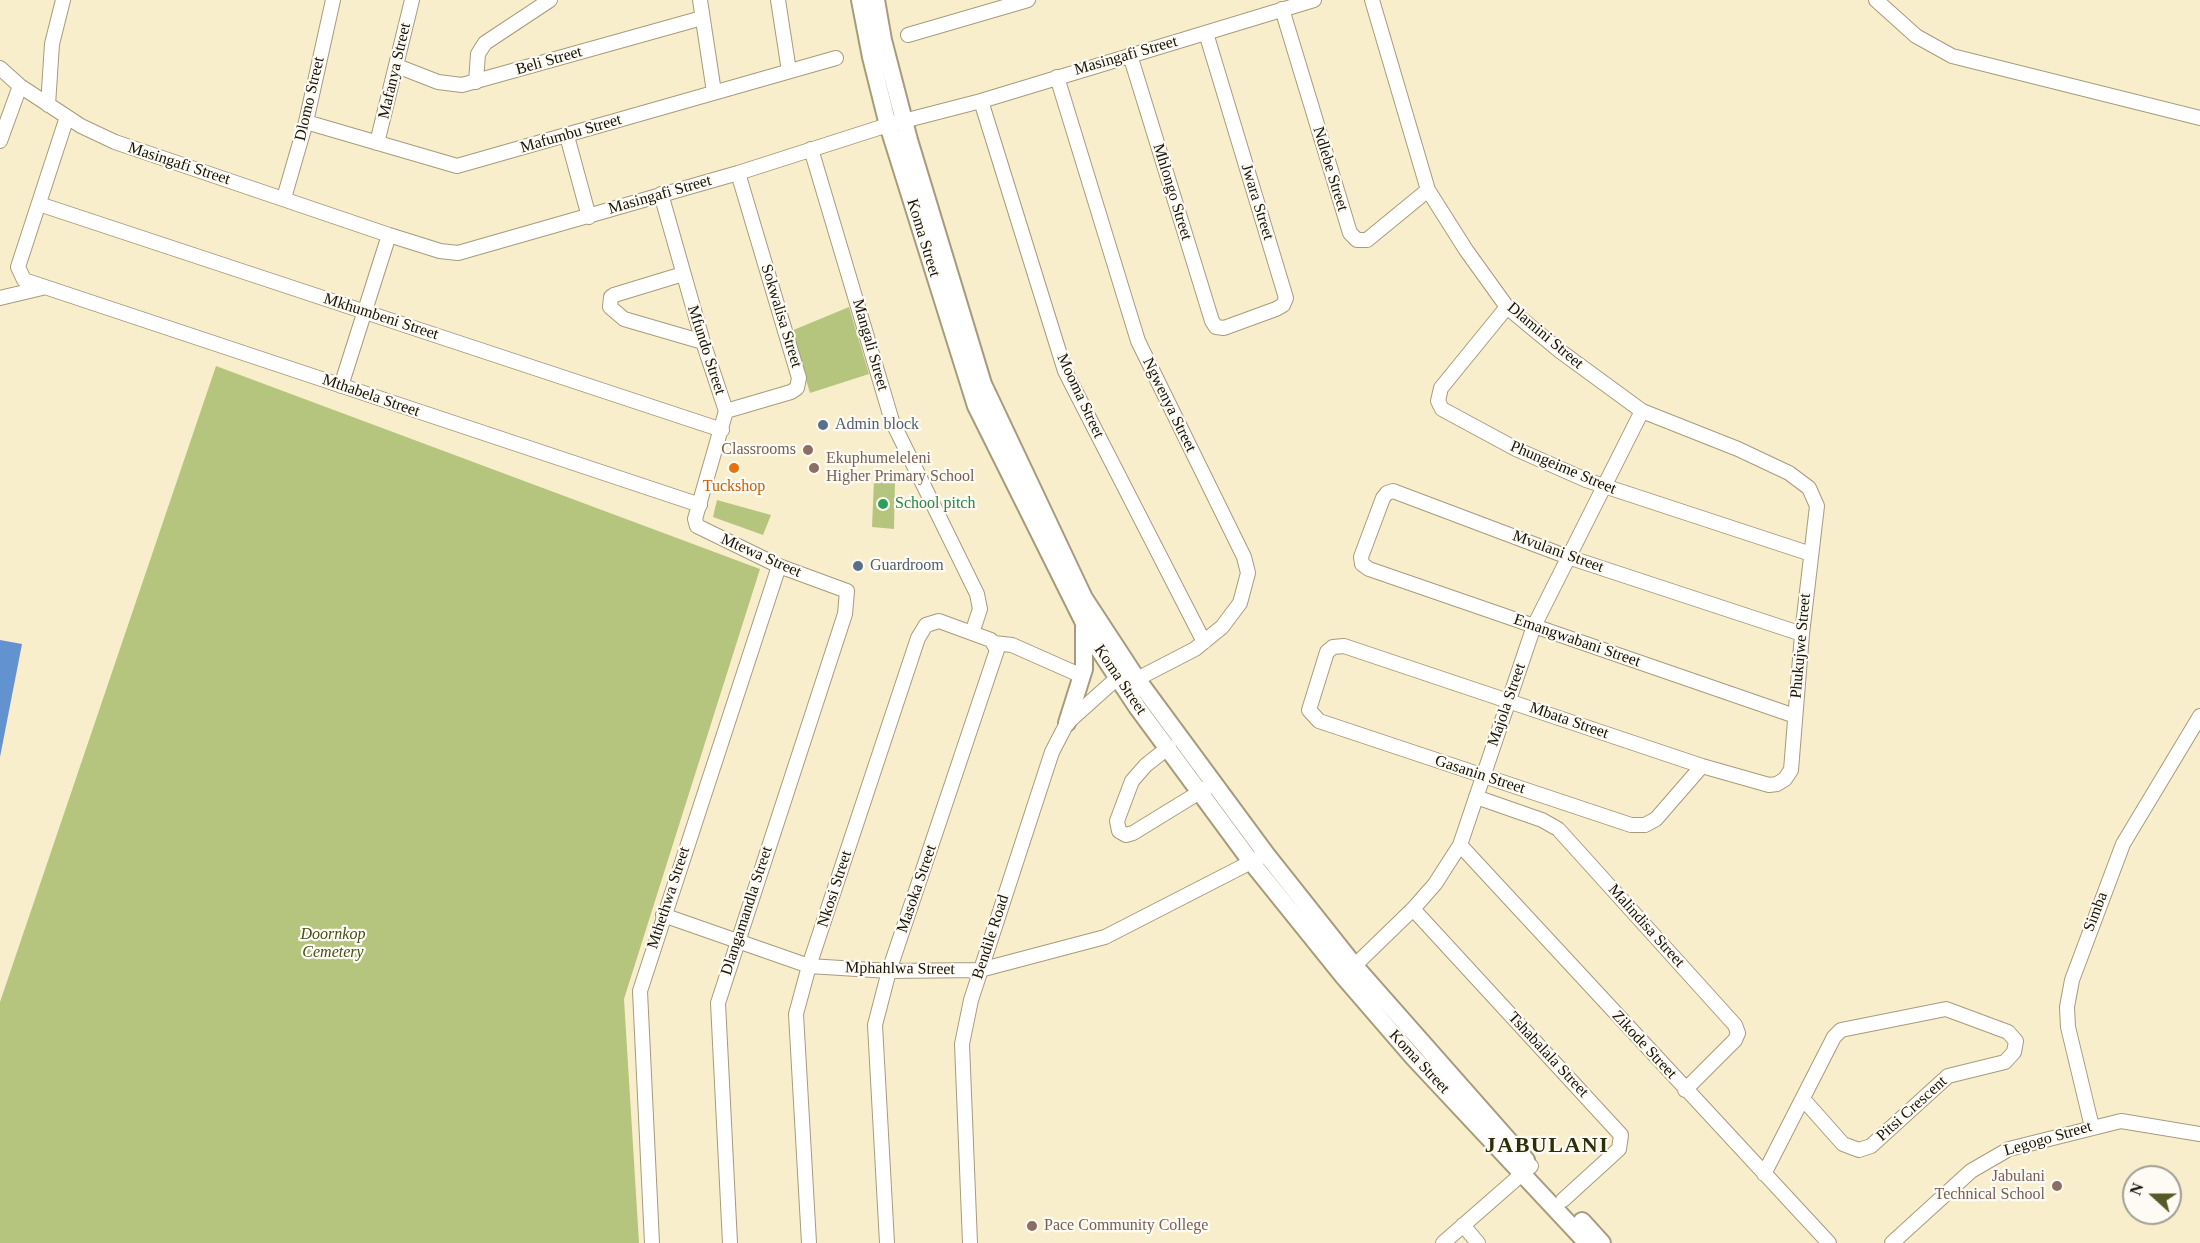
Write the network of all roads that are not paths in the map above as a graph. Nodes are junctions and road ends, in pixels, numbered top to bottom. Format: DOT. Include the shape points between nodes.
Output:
graph roads {
  1 [pos="63,0"];
  2 [pos="333,0"];
  3 [pos="412,0"];
  4 [pos="550,0"];
  5 [pos="700,0"];
  6 [pos="778,0"];
  7 [pos="860,0"];
  8 [pos="876,0"];
  9 [pos="1028,0"];
  10 [pos="1314,0"];
  11 [pos="1372,0"];
  12 [pos="1876,0"];
  13 [pos="1282,9"];
  14 [pos="702,18"];
  15 [pos="1206,33"];
  16 [pos="908,35"];
  17 [pos="1130,55"];
  18 [pos="836,58"];
  19 [pos="397,66"];
  20 [pos="0,68"];
  21 [pos="789,71"];
  22 [pos="1057,77"];
  23 [pos="476,82"];
  24 [pos="20,86"];
  25 [pos="714,92"];
  26 [pos="981,101"];
  27 [pos="48,105"];
  28 [pos="67,117"];
  29 [pos="2200,118"];
  30 [pos="306,122"];
  31 [pos="896,123"];
  32 [pos="567,136"];
  33 [pos="0,141"];
  34 [pos="377,143"];
  35 [pos="812,149"];
  36 [pos="738,173"];
  37 [pos="1428,190"];
  38 [pos="661,194"];
  39 [pos="284,198"];
  40 [pos="39,204"];
  41 [pos="589,217"];
  42 [pos="389,235"];
  43 [pos="683,274"];
  44 [pos="42,288"];
  45 [pos="0,298"];
  46 [pos="1507,307"];
  47 [pos="364,312"];
  48 [pos="1218,328"];
  49 [pos="703,342"];
  50 [pos="340,386"];
  51 [pos="726,411"];
  52 [pos="1642,411"];
  53 [pos="722,430"];
  54 [pos="1604,487"];
  55 [pos="1814,494"];
  56 [pos="700,505"];
  57 [pos="1811,554"];
  58 [pos="1568,557"];
  59 [pos="1361,562"];
  60 [pos="779,566"];
  61 [pos="847,591"];
  62 [pos="1084,622"];
  63 [pos="1534,626"];
  64 [pos="972,633"];
  65 [pos="1802,634"];
  66 [pos="1204,642"];
  67 [pos="995,646"];
  68 [pos="1336,646"];
  69 [pos="1127,675"];
  70 [pos="1083,676"];
  71 [pos="1509,700"];
  72 [pos="1795,716"];
  73 [pos="2200,716"];
  74 [pos="1067,723"];
  75 [pos="1169,747"];
  76 [pos="1702,766"];
  77 [pos="1483,776"];
  78 [pos="1768,785"];
  79 [pos="1207,788"];
  80 [pos="1476,797"];
  81 [pos="1460,845"];
  82 [pos="1259,858"];
  83 [pos="1413,909"];
  84 [pos="663,915"];
  85 [pos="736,941"];
  86 [pos="809,966"];
  87 [pos="980,970"];
  88 [pos="889,971"];
  89 [pos="1349,971"];
  90 [pos="1685,1090"];
  91 [pos="1803,1099"];
  92 [pos="2092,1127"];
  93 [pos="2200,1134"];
  94 [pos="1527,1169"];
  95 [pos="1764,1174"];
  96 [pos="1563,1200"];
  97 [pos="1463,1225"];
  98 [pos="652,1243"];
  99 [pos="730,1243"];
  100 [pos="809,1243"];
  101 [pos="887,1243"];
  102 [pos="970,1243"];
  103 [pos="1443,1243"];
  104 [pos="1478,1243"];
  105 [pos="1587,1243"];
  106 [pos="1602,1243"];
  107 [pos="1829,1243"];
  108 [pos="1892,1243"];
  1 -- 27 [label="street" via="52,44"];
  2 -- 30 [label="street, Dlomo Street"];
  3 -- 19 [label="street, Mafanya Street"];
  4 -- 23 [label="street" via="485,43 478,54"];
  5 -- 14 [label="street"];
  6 -- 21 [label="street"];
  7 -- 31 [label="main road, Koma Street" via="871,57"];
  8 -- 31 [label="main road, Koma Street"];
  9 -- 16 [label="street"];
  10 -- 13 [label="street, Masingafi Street"];
  11 -- 37 [label="street, Dlamini Street"];
  12 -- 29 [label="street" via="1916,36 1952,56"];
  13 -- 15 [label="street, Masingafi Street"];
  13 -- 37 [label="street, Ndlebe Street" via="1350,233 1357,240 1366,240"];
  14 -- 23 [label="street, Beli Street"];
  14 -- 25 [label="street"];
  15 -- 17 [label="street, Masingafi Street"];
  15 -- 48 [label="street, Jwara Street" via="1286,298 1276,309"];
  17 -- 22 [label="street, Masingafi Street"];
  17 -- 48 [label="street, Mhlongo Street" via="1212,321"];
  18 -- 21 [label="street, Mafumbu Street"];
  19 -- 23 [label="street, Beli Street" via="448,84"];
  19 -- 34 [label="street, Mafanya Street"];
  20 -- 24 [label="street, Masingafi Street"];
  21 -- 25 [label="street, Mafumbu Street"];
  22 -- 26 [label="street, Masingafi Street"];
  22 -- 66 [label="street, Ngwenya Street" via="1138,341 1246,562 1247,581 1240,603 1222,627"];
  24 -- 27 [label="street, Masingafi Street"];
  24 -- 33 [label="street"];
  25 -- 32 [label="street, Mafumbu Street"];
  26 -- 31 [label="street, Masingafi Street"];
  26 -- 66 [label="street, Mooma Street" via="1065,371"];
  27 -- 28 [label="street, Masingafi Street"];
  28 -- 39 [label="street, Masingafi Street" via="115,142"];
  28 -- 40 [label="street, Mthabela Street"];
  30 -- 34 [label="street, Mafumbu Street"];
  30 -- 39 [label="street, Dlomo Street"];
  31 -- 35 [label="street, Masingafi Street"];
  31 -- 62 [label="main road, Koma Street" via="976,406"];
  31 -- 69 [label="main road, Koma Street" via="989,400 1084,598"];
  32 -- 34 [label="street, Mafumbu Street" via="454,166"];
  32 -- 41 [label="street"];
  35 -- 36 [label="street, Masingafi Street"];
  35 -- 64 [label="street, Mangali Street" via="892,421 977,594 980,609"];
  36 -- 38 [label="street, Masingafi Street"];
  36 -- 51 [label="street, Sokwalisa Street" via="800,378 791,392"];
  37 -- 46 [label="street, Dlamini Street"];
  38 -- 41 [label="street, Masingafi Street"];
  38 -- 43 [label="street, Mfundo Street"];
  39 -- 42 [label="street, Masingafi Street"];
  40 -- 44 [label="street, Mthabela Street" via="18,267 21,278"];
  40 -- 47 [label="street, Mkhumbeni Street"];
  41 -- 42 [label="street, Masingafi Street" via="458,253"];
  42 -- 47 [label="street"];
  43 -- 49 [label="street, Mfundo Street"];
  43 -- 49 [label="street" via="614,295 610,307 624,319"];
  44 -- 45 [label="street"];
  44 -- 50 [label="street, Mthabela Street"];
  46 -- 52 [label="street, Dlamini Street"];
  46 -- 54 [label="street, Phungeime Street" via="1441,388 1440,408 1516,449"];
  47 -- 50 [label="street"];
  47 -- 53 [label="street, Mkhumbeni Street"];
  49 -- 51 [label="street, Mfundo Street"];
  50 -- 56 [label="street, Mthabela Street"];
  51 -- 53 [label="street, Mfundo Street"];
  52 -- 54 [label="street, Majola Street"];
  52 -- 55 [label="street, Dlamini Street" via="1754,456 1797,477"];
  53 -- 56 [label="street, Mfundo Street"];
  54 -- 57 [label="street, Phungeime Street"];
  54 -- 58 [label="street, Majola Street"];
  55 -- 57 [label="street, Phukujwe Street" via="1817,506"];
  56 -- 60 [label="street, Mtewa Street" via="695,519 702,531"];
  57 -- 65 [label="street, Phukujwe Street"];
  58 -- 59 [label="street, Mvulani Street" via="1391,491 1383,498"];
  58 -- 63 [label="street, Majola Street"];
  58 -- 65 [label="street, Mvulani Street"];
  59 -- 63 [label="street, Emangwabani Street" via="1369,569"];
  60 -- 61 [label="street, Mtewa Street"];
  60 -- 84 [label="street, Mthethwa Street"];
  61 -- 85 [label="street, Dlangamandla Street" via="845,614"];
  62 -- 69 [label="main road, Koma Street"];
  62 -- 70 [label="main road"];
  63 -- 71 [label="street, Majola Street"];
  63 -- 72 [label="street, Emangwabani Street"];
  64 -- 67 [label="street, Nkosi Street" via="991,640"];
  64 -- 86 [label="street, Nkosi Street" via="939,621 922,629"];
  65 -- 72 [label="street, Phukujwe Street"];
  66 -- 69 [label="street, Ngwenya Street"];
  67 -- 70 [label="street, Nkosi Street" via="1012,645"];
  67 -- 88 [label="street, Masoka Street"];
  68 -- 71 [label="street, Mbata Street"];
  68 -- 77 [label="street, Gasanin Street" via="1325,656 1310,706 1316,719"];
  69 -- 74 [label="street, Bendile Road"];
  69 -- 75 [label="main road, Koma Street"];
  69 -- 79 [label="main road, Koma Street"];
  70 -- 74 [label="main road"];
  71 -- 76 [label="street, Mbata Street"];
  71 -- 77 [label="street, Majola Street"];
  72 -- 78 [label="street, Phukujwe Street" via="1791,770 1783,782"];
  73 -- 92 [label="street, Simba" via="2123,844 2072,980 2068,1027"];
  74 -- 87 [label="street, Bendile Road" via="1052,752"];
  75 -- 79 [label="main road, Koma Street"];
  75 -- 79 [label="street" via="1132,781 1117,829 1126,835 1133,833"];
  76 -- 77 [label="street, Gasanin Street" via="1656,819 1640,825"];
  76 -- 78 [label="street, Mbata Street"];
  77 -- 80 [label="street, Majola Street"];
  79 -- 82 [label="main road, Koma Street"];
  80 -- 81 [label="street, Majola Street"];
  80 -- 90 [label="street, Malindisa Street" via="1558,829 1736,1026 1738,1035 1733,1044"];
  81 -- 83 [label="street, Majola Street"];
  81 -- 90 [label="street, Zikode Street"];
  82 -- 87 [label="street, Mphahlwa Street" via="1105,937"];
  82 -- 89 [label="main road, Koma Street"];
  83 -- 89 [label="street, Majola Street"];
  83 -- 96 [label="street, Tshabalala Street" via="1621,1135 1619,1149"];
  84 -- 85 [label="street, Mphahlwa Street"];
  84 -- 98 [label="street, Mthethwa Street" via="642,981 639,1005"];
  85 -- 86 [label="street, Mphahlwa Street"];
  85 -- 99 [label="street, Dlangamandla Street" via="717,1012"];
  86 -- 88 [label="street, Mphahlwa Street"];
  86 -- 100 [label="street, Nkosi Street" via="796,1014"];
  87 -- 88 [label="street, Mphahlwa Street"];
  87 -- 102 [label="street, Bendile Road" via="964,1026 963,1044"];
  88 -- 101 [label="street, Masoka Street" via="875,1033"];
  89 -- 94 [label="main road, Koma Street"];
  90 -- 95 [label="street, Zikode Street"];
  91 -- 91 [label="street, Pitsi Crescent" via="1843,1144 1859,1150 1870,1146 1948,1076 2006,1062 2016,1041 2008,1032 1946,1010 1844,1029 1835,1035"];
  91 -- 95 [label="street, Pitsi Crescent"];
  92 -- 93 [label="street, Legogo Street" via="2131,1121"];
  92 -- 108 [label="street, Legogo Street" via="2027,1143 1992,1157 1971,1171"];
  94 -- 96 [label="main road, Koma Street"];
  94 -- 97 [label="street"];
  94 -- 105 [label="main road, Koma Street"];
  95 -- 107 [label="street, Zikode Street"];
  96 -- 106 [label="main road, Koma Street"];
  97 -- 103 [label="street"];
  97 -- 104 [label="street"];
}
